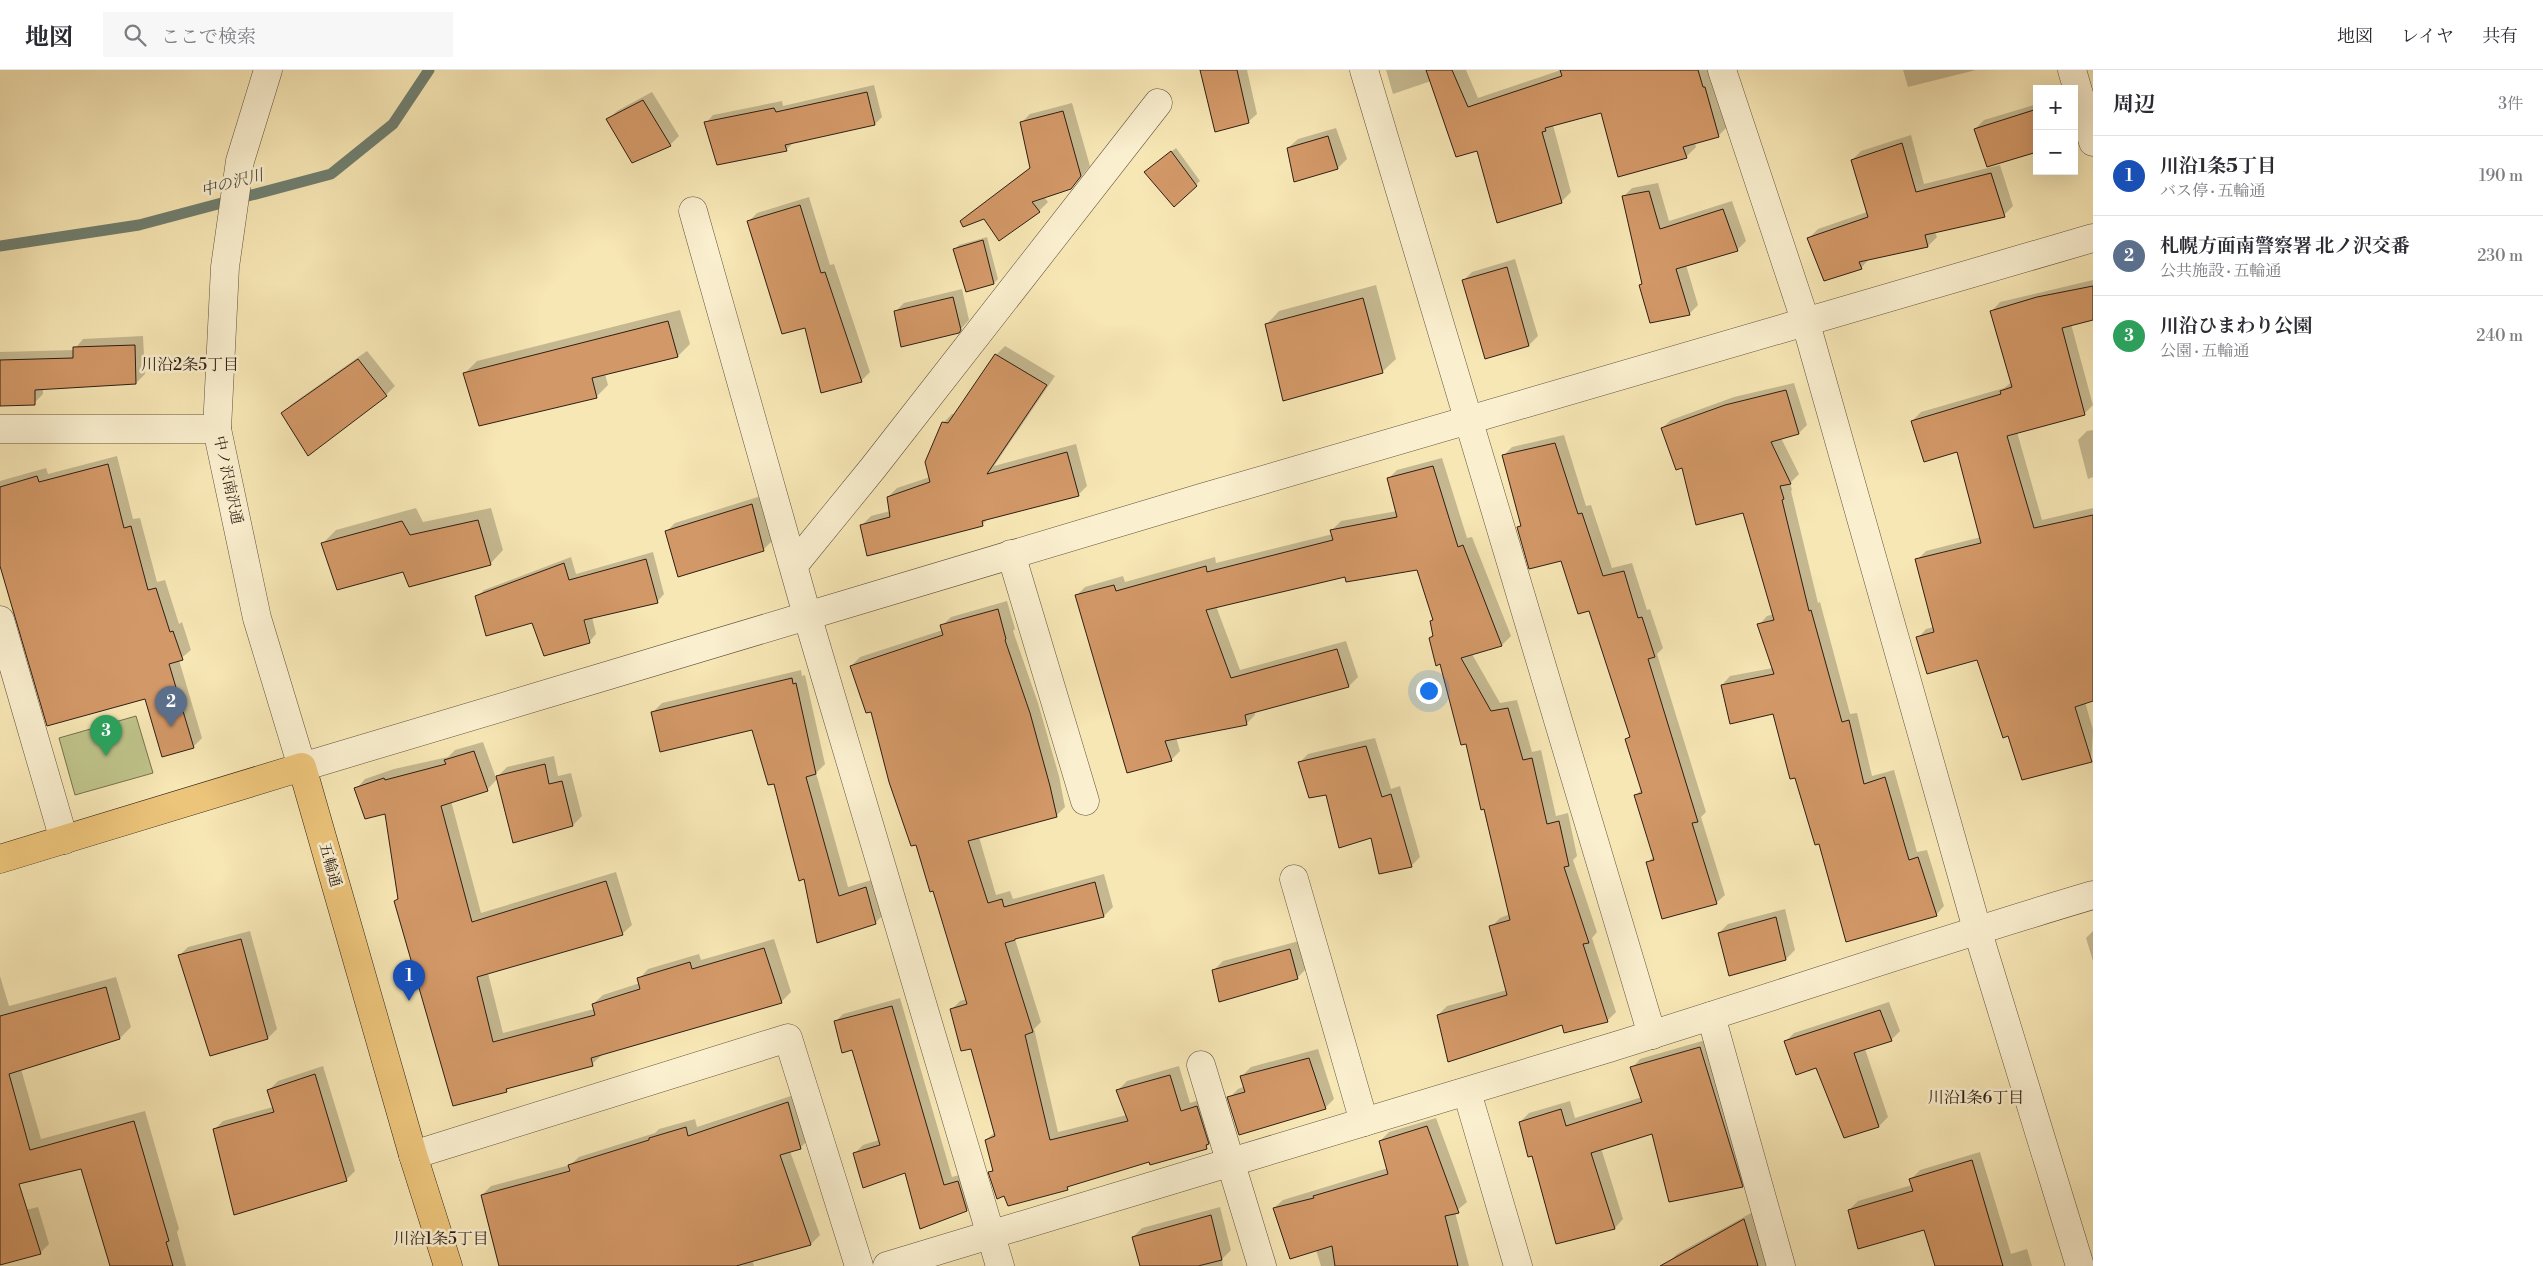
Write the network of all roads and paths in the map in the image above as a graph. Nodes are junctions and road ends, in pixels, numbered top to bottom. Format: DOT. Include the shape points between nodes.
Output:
graph roads {
  1 [pos="268,70"];
  2 [pos="1364,70"];
  3 [pos="1722,70"];
  4 [pos="2072,70"];
  5 [pos="1158,103"];
  6 [pos="2093,142"];
  7 [pos="693,211"];
  8 [pos="2093,238"];
  9 [pos="1805,320"];
  10 [pos="1469,421"];
  11 [pos="0,429"];
  12 [pos="217,429"];
  13 [pos="1011,554"];
  14 [pos="794,565"];
  15 [pos="807,615"];
  16 [pos="0,620"];
  17 [pos="302,767"];
  18 [pos="1085,801"];
  19 [pos="64,840"];
  20 [pos="0,859"];
  21 [pos="1294,879"];
  22 [pos="2093,895"];
  23 [pos="1977,930"];
  24 [pos="1711,1016"];
  25 [pos="1652,1035"];
  26 [pos="1201,1065"];
  27 [pos="1466,1092"];
  28 [pos="1364,1122"];
  29 [pos="413,1155"];
  30 [pos="1230,1161"];
  31 [pos="990,1234"];
  32 [pos="448,1266"];
  33 [pos="859,1266"];
  34 [pos="887,1266"];
  35 [pos="1000,1266"];
  36 [pos="1262,1266"];
  37 [pos="1518,1266"];
  38 [pos="1782,1266"];
  39 [pos="2080,1266"];
  1 -- 12 [label="street, 中ノ沢南沢通" via="240,161 225,267"];
  2 -- 10 [label="street"];
  3 -- 9 [label="street"];
  4 -- 6 [label="street"];
  5 -- 14 [label="street"];
  7 -- 14 [label="street"];
  8 -- 9 [label="street"];
  9 -- 10 [label="street"];
  9 -- 23 [label="street"];
  10 -- 13 [label="street"];
  10 -- 25 [label="street"];
  11 -- 12 [label="street"];
  12 -- 17 [label="street, 中ノ沢南沢通" via="257,618"];
  13 -- 15 [label="street"];
  13 -- 18 [label="street"];
  14 -- 15 [label="street"];
  15 -- 17 [label="street"];
  15 -- 31 [label="street"];
  16 -- 19 [label="street"];
  17 -- 19 [label="main road"];
  17 -- 29 [label="main road, 五輪通"];
  19 -- 20 [label="main road"];
  21 -- 28 [label="street"];
  22 -- 23 [label="street"];
  23 -- 24 [label="street"];
  23 -- 39 [label="street"];
  24 -- 25 [label="street"];
  24 -- 38 [label="street"];
  25 -- 27 [label="street"];
  26 -- 30 [label="street"];
  27 -- 28 [label="street"];
  27 -- 37 [label="street"];
  28 -- 30 [label="street"];
  29 -- 32 [label="main road, 五輪通"];
  29 -- 33 [label="street" via="788,1038"];
  30 -- 31 [label="street"];
  30 -- 36 [label="street"];
  31 -- 34 [label="street"];
  31 -- 35 [label="street"];
}
